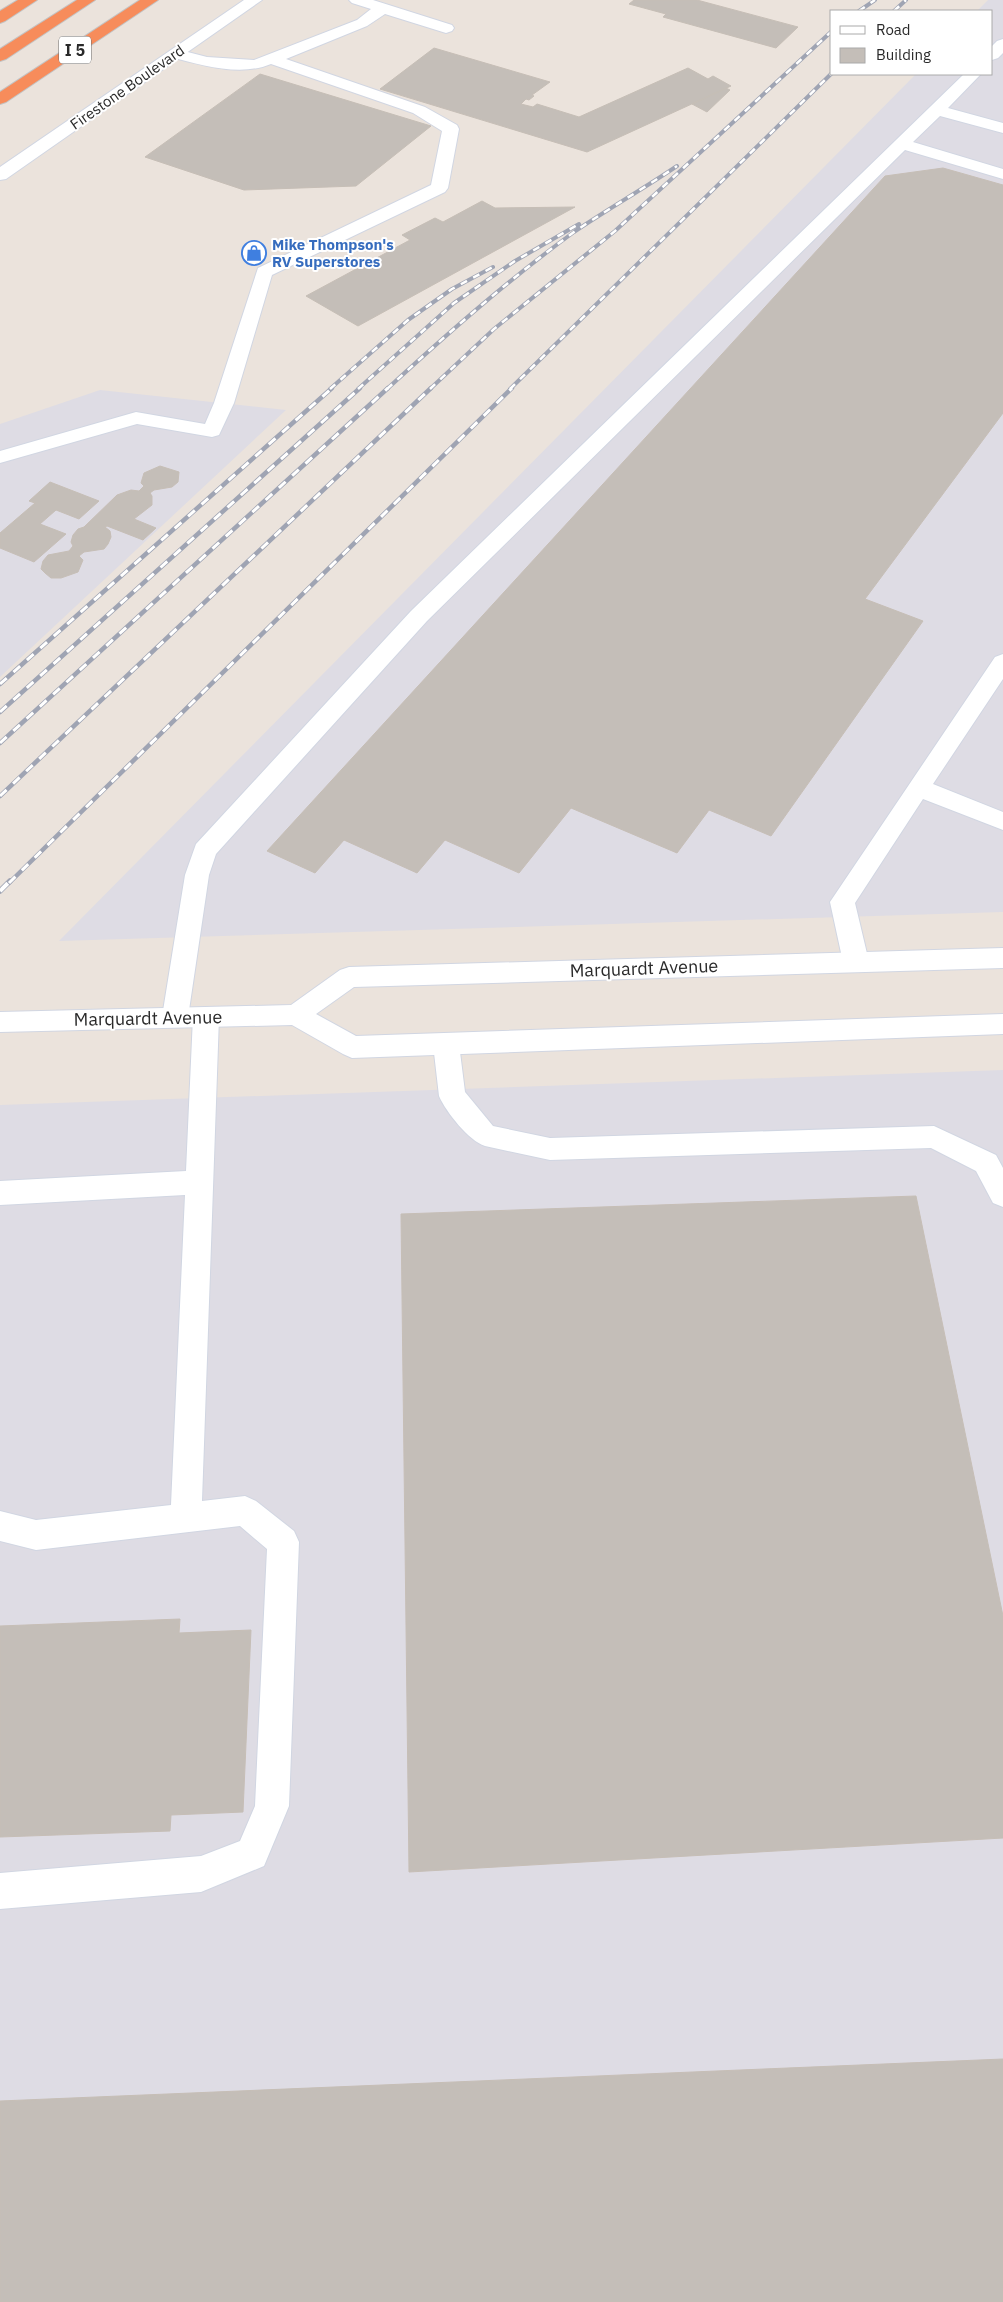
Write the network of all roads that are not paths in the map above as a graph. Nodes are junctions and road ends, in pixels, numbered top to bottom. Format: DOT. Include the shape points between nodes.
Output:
graph roads {
  1 [pos="29,0"];
  2 [pos="87,0"];
  3 [pos="150,0"];
  4 [pos="254,0"];
  5 [pos="357,0"];
  6 [pos="383,8"];
  7 [pos="0,18"];
  8 [pos="446,28"];
  9 [pos="1003,44"];
  10 [pos="176,54"];
  11 [pos="993,54"];
  12 [pos="0,56"];
  13 [pos="270,59"];
  14 [pos="972,75"];
  15 [pos="0,100"];
  16 [pos="936,110"];
  17 [pos="1003,128"];
  18 [pos="901,144"];
  19 [pos="1003,174"];
  20 [pos="0,175"];
  21 [pos="0,457"];
  22 [pos="1003,662"];
  23 [pos="919,788"];
  24 [pos="1003,821"];
  25 [pos="1003,958"];
  26 [pos="856,962"];
  27 [pos="296,1015"];
  28 [pos="206,1017"];
  29 [pos="175,1018"];
  30 [pos="0,1022"];
  31 [pos="1003,1024"];
  32 [pos="446,1044"];
  33 [pos="200,1182"];
  34 [pos="0,1193"];
  35 [pos="1003,1194"];
  36 [pos="186,1518"];
  37 [pos="0,1526"];
  38 [pos="0,1892"];
  1 -- 7 [label="highway"];
  2 -- 12 [label="highway"];
  3 -- 15 [label="highway, I 5"];
  4 -- 10 [label="main road, Firestone Boulevard"];
  5 -- 6 [label="main road"];
  6 -- 8 [label="main road"];
  6 -- 13 [label="main road" via="362,23"];
  9 -- 11 [label="main road"];
  10 -- 13 [label="main road" via="217,63 256,65"];
  10 -- 20 [label="main road, Firestone Boulevard"];
  13 -- 21 [label="main road" via="419,110 451,129 439,188 264,272 224,403 212,431 136,418"];
  14 -- 16 [label="main road"];
  16 -- 17 [label="main road"];
  16 -- 18 [label="main road"];
  18 -- 19 [label="main road"];
  18 -- 29 [label="main road" via="419,616 205,850 197,875"];
  22 -- 23 [label="main road"];
  23 -- 24 [label="main road"];
  23 -- 26 [label="main road" via="842,902"];
  25 -- 26 [label="main road, Marquardt Avenue"];
  26 -- 27 [label="main road, Marquardt Avenue" via="350,977"];
  27 -- 28 [label="main road, Marquardt Avenue"];
  27 -- 32 [label="main road" via="352,1047"];
  28 -- 29 [label="main road, Marquardt Avenue"];
  28 -- 33 [label="main road"];
  29 -- 30 [label="main road, Marquardt Avenue"];
  31 -- 32 [label="main road"];
  32 -- 35 [label="main road" via="452,1096 485,1135 550,1149 934,1137 986,1163"];
  33 -- 34 [label="main road"];
  33 -- 36 [label="main road"];
  36 -- 37 [label="main road" via="36,1535"];
  36 -- 38 [label="main road" via="245,1511 283,1542 272,1806 252,1854 202,1874"];
}
